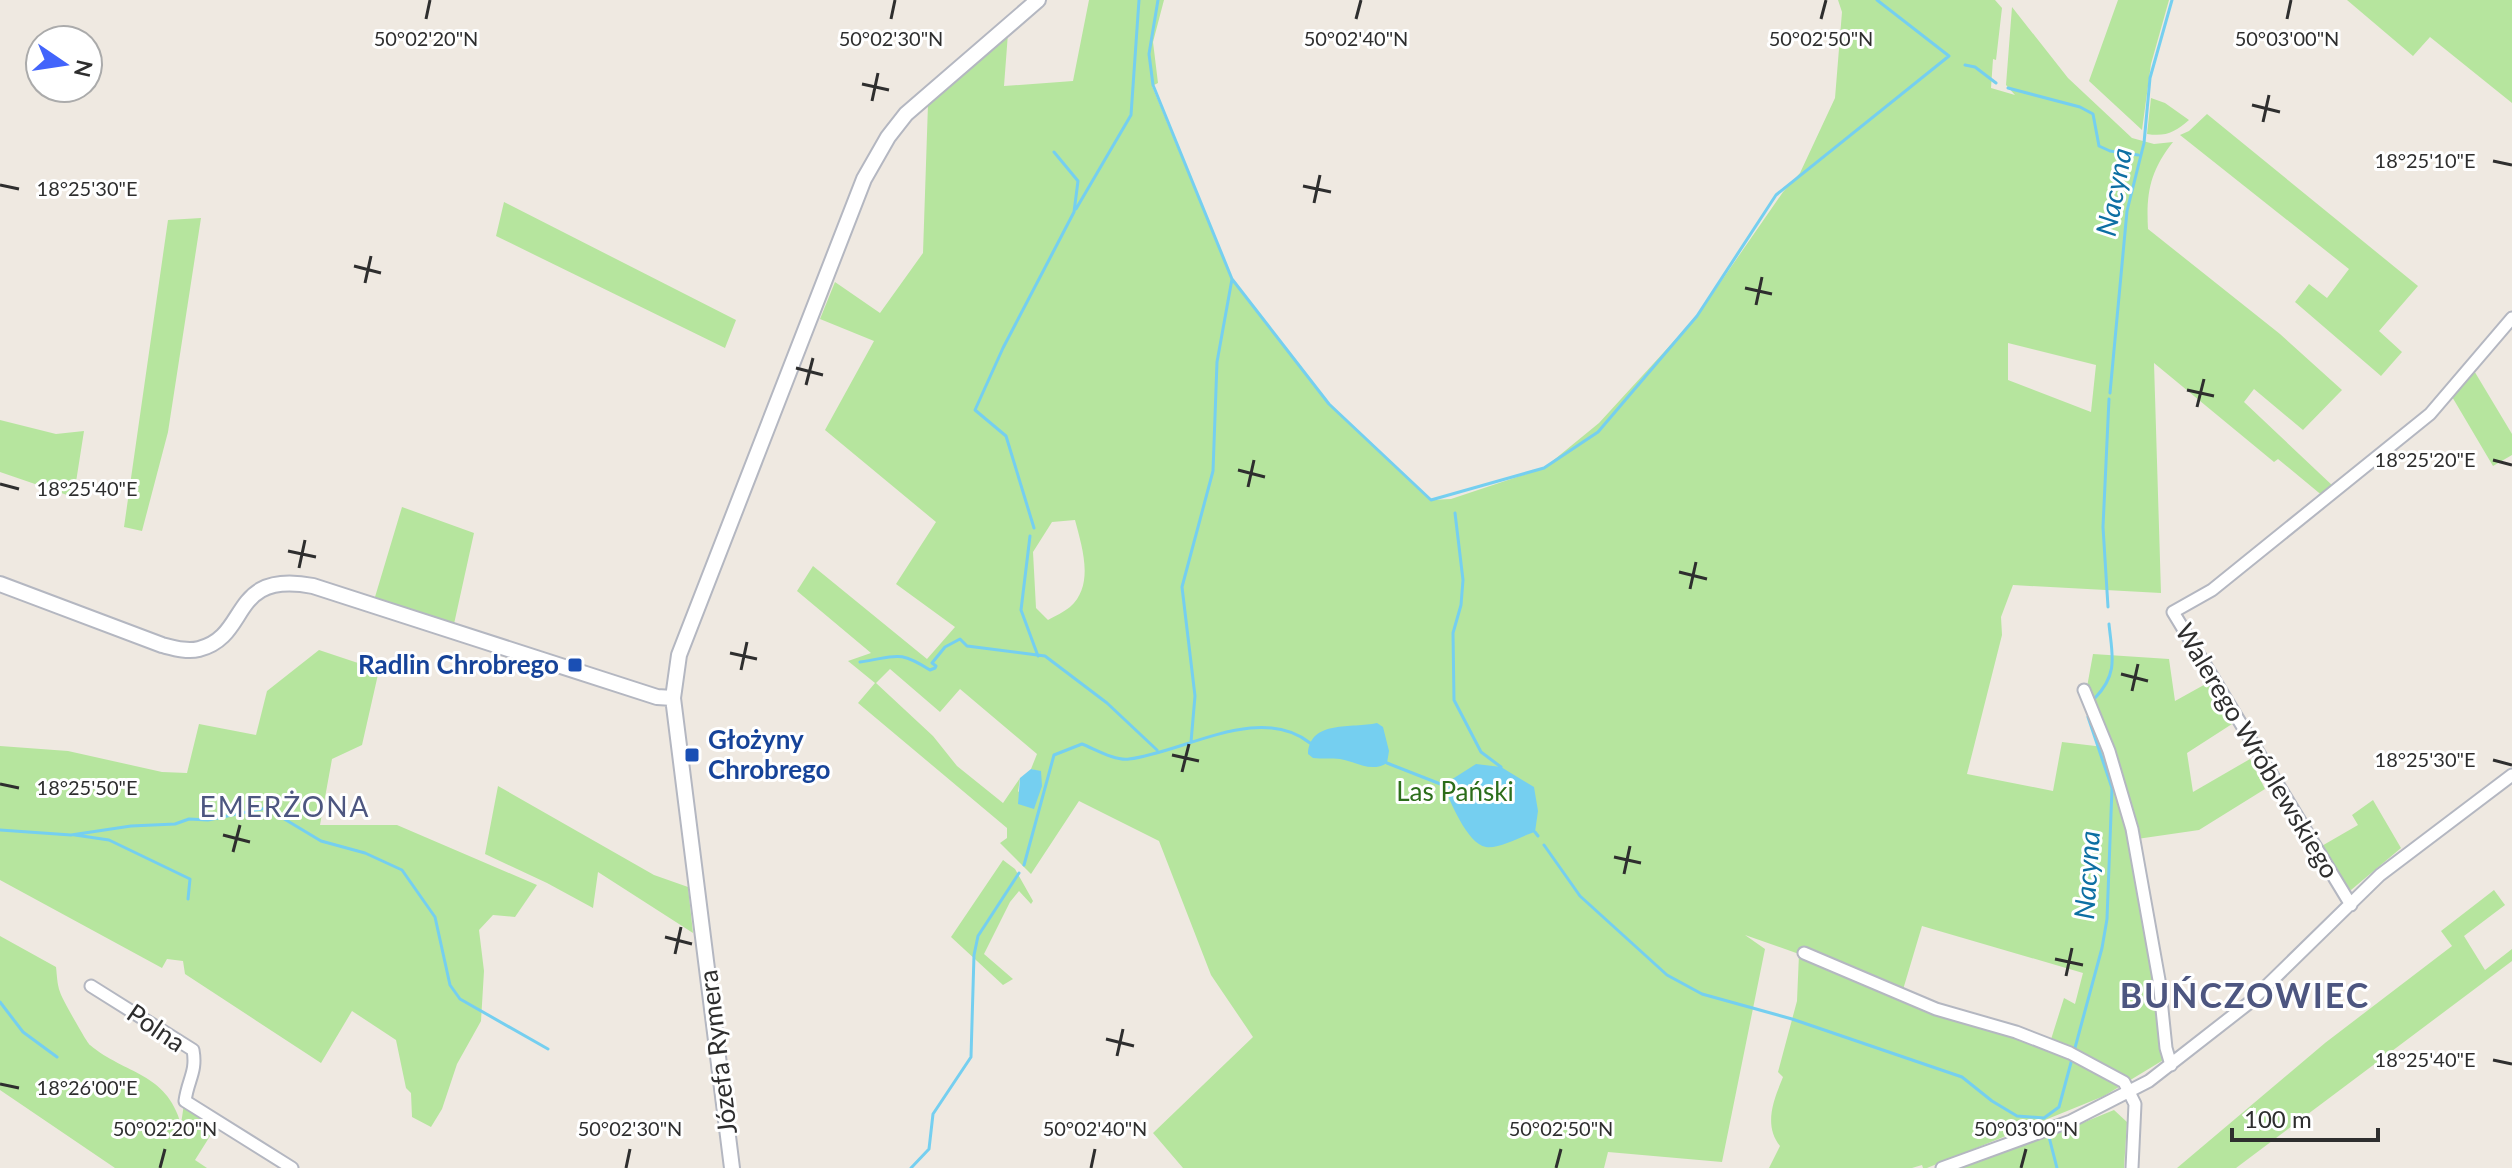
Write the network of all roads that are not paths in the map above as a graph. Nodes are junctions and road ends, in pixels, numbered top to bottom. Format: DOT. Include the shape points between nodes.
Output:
graph roads {
  1 [pos="1038,0"];
  2 [pos="2512,318"];
  3 [pos="0,584"];
  4 [pos="2084,690"];
  5 [pos="673,698"];
  6 [pos="2512,775"];
  7 [pos="2351,905"];
  8 [pos="1804,953"];
  9 [pos="91,986"];
  10 [pos="2171,1065"];
  11 [pos="2130,1092"];
  12 [pos="292,1168"];
  13 [pos="732,1168"];
  14 [pos="1942,1168"];
  15 [pos="2132,1168"];
  1 -- 5 [label="street, Józefa Rymera" via="906,114 870,168 685,637"];
  2 -- 7 [label="street, Walerego Wróblewskiego" via="2430,414 2212,590 2173,612"];
  3 -- 5 [label="street" via="184,650 208,646 258,591 291,582"];
  4 -- 10 [label="street" via="2132,829"];
  5 -- 13 [label="street, Józefa Rymera"];
  6 -- 7 [label="street" via="2380,875"];
  7 -- 10 [label="street" via="2249,1003"];
  8 -- 11 [label="street" via="1936,1009 2073,1054 2124,1082"];
  9 -- 12 [label="street, Polna" via="193,1050 196,1068 185,1101"];
  10 -- 11 [label="street"];
  11 -- 14 [label="street" via="2055,1128"];
  11 -- 15 [label="street" via="2135,1111"];
}
